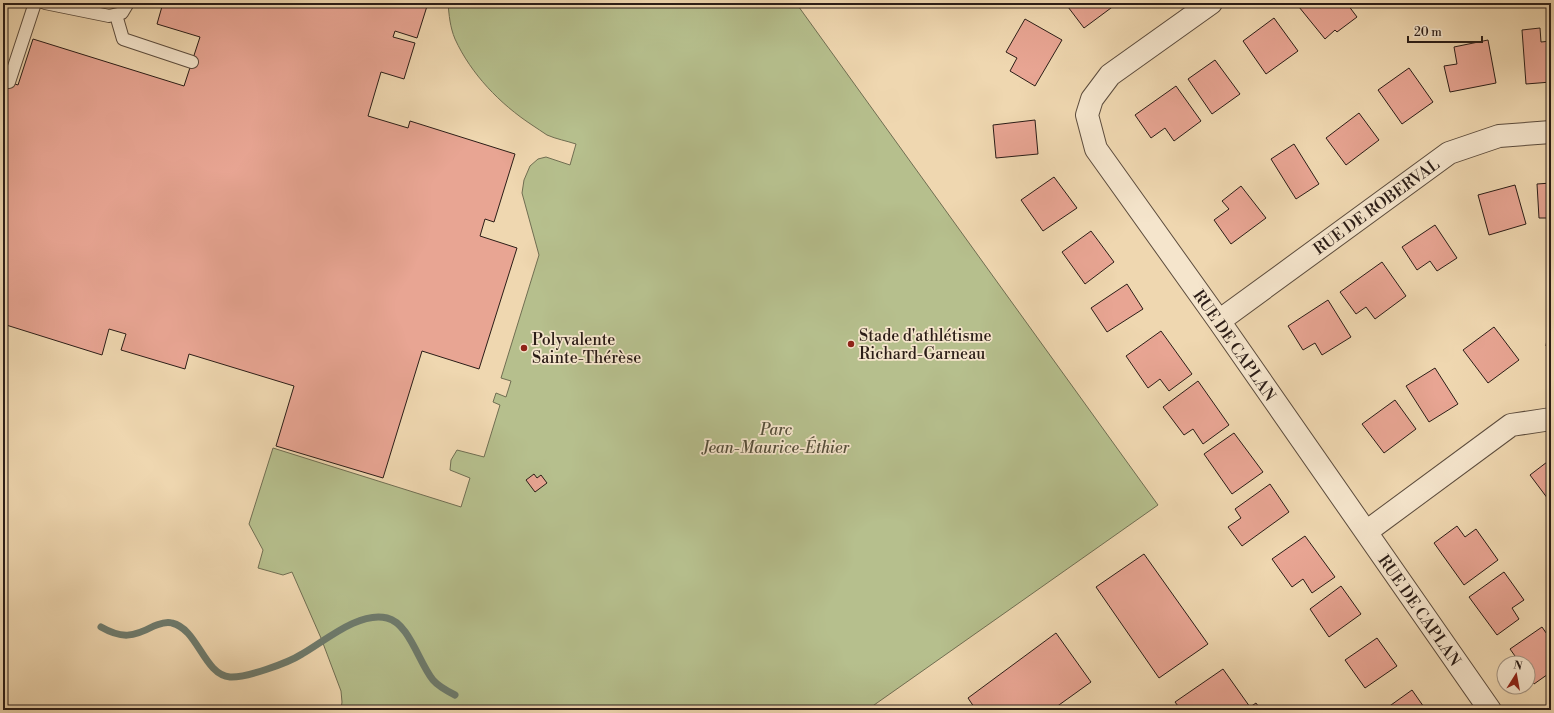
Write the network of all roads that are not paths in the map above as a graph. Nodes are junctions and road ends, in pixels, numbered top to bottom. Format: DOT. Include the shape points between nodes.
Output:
graph roads {
  1 [pos="35,3"];
  2 [pos="45,3"];
  3 [pos="128,3"];
  4 [pos="1210,3"];
  5 [pos="116,15"];
  6 [pos="192,62"];
  7 [pos="9,82"];
  8 [pos="1551,132"];
  9 [pos="1219,321"];
  10 [pos="1551,419"];
  11 [pos="1366,532"];
  12 [pos="1490,710"];
  1 -- 7 [label="lane"];
  2 -- 5 [label="lane" via="109,16"];
  3 -- 5 [label="lane" via="122,13"];
  4 -- 9 [label="street, RUE DE CAPLAN" via="1110,75 1092,99 1087,115 1096,149"];
  5 -- 6 [label="lane" via="123,39"];
  8 -- 9 [label="street, RUE DE ROBERVAL" via="1499,136 1449,153"];
  9 -- 11 [label="street, RUE DE CAPLAN"];
  10 -- 11 [label="street" via="1511,426"];
  11 -- 12 [label="street, RUE DE CAPLAN"];
}
